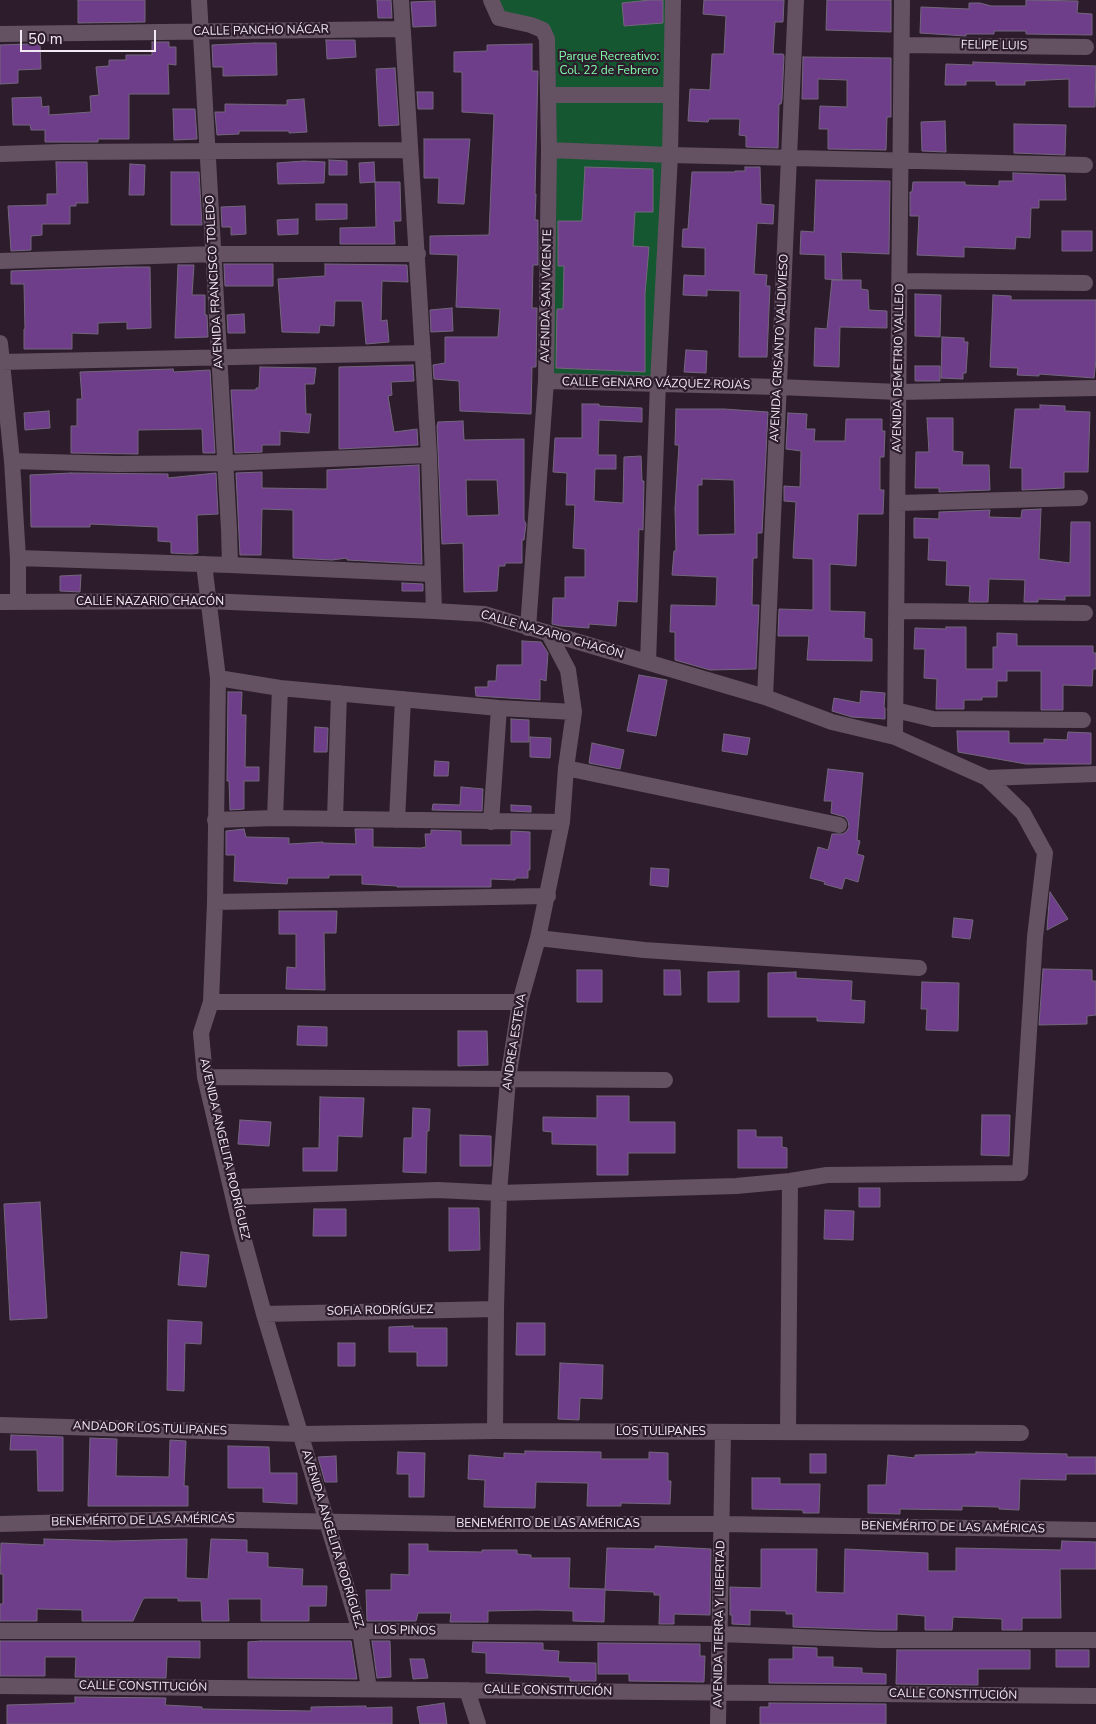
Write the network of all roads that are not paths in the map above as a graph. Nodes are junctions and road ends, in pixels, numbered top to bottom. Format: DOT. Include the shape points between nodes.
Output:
graph roads {
  1 [pos="199,0"];
  2 [pos="401,0"];
  3 [pos="491,0"];
  4 [pos="673,0"];
  5 [pos="796,0"];
  6 [pos="902,0"];
  7 [pos="402,29"];
  8 [pos="201,31"];
  9 [pos="0,34"];
  10 [pos="902,45"];
  11 [pos="1086,47"];
  12 [pos="549,95"];
  13 [pos="671,95"];
  14 [pos="409,150"];
  15 [pos="549,150"];
  16 [pos="208,152"];
  17 [pos="0,154"];
  18 [pos="670,155"];
  19 [pos="789,158"];
  20 [pos="901,161"];
  21 [pos="1085,165"];
  22 [pos="214,254"];
  23 [pos="418,254"];
  24 [pos="0,261"];
  25 [pos="900,281"];
  26 [pos="1085,283"];
  27 [pos="0,343"];
  28 [pos="423,354"];
  29 [pos="220,358"];
  30 [pos="1,362"];
  31 [pos="546,381"];
  32 [pos="658,383"];
  33 [pos="778,387"];
  34 [pos="1096,388"];
  35 [pos="898,392"];
  36 [pos="429,455"];
  37 [pos="12,461"];
  38 [pos="226,463"];
  39 [pos="1080,498"];
  40 [pos="898,503"];
  41 [pos="18,558"];
  42 [pos="204,564"];
  43 [pos="230,565"];
  44 [pos="432,574"];
  45 [pos="208,601"];
  46 [pos="0,602"];
  47 [pos="18,602"];
  48 [pos="434,611"];
  49 [pos="896,611"];
  50 [pos="1085,613"];
  51 [pos="528,628"];
  52 [pos="549,634"];
  53 [pos="648,662"];
  54 [pos="218,678"];
  55 [pos="280,688"];
  56 [pos="340,693"];
  57 [pos="764,697"];
  58 [pos="403,699"];
  59 [pos="499,708"];
  60 [pos="895,710"];
  61 [pos="574,712"];
  62 [pos="1083,720"];
  63 [pos="895,737"];
  64 [pos="566,768"];
  65 [pos="1096,774"];
  66 [pos="986,778"];
  67 [pos="275,818"];
  68 [pos="336,819"];
  69 [pos="215,820"];
  70 [pos="397,820"];
  71 [pos="491,822"];
  72 [pos="562,822"];
  73 [pos="839,825"];
  74 [pos="548,896"];
  75 [pos="215,902"];
  76 [pos="538,938"];
  77 [pos="919,968"];
  78 [pos="211,1002"];
  79 [pos="520,1002"];
  80 [pos="205,1077"];
  81 [pos="508,1079"];
  82 [pos="665,1080"];
  83 [pos="790,1181"];
  84 [pos="499,1193"];
  85 [pos="233,1197"];
  86 [pos="496,1309"];
  87 [pos="264,1314"];
  88 [pos="0,1425"];
  89 [pos="495,1431"];
  90 [pos="723,1432"];
  91 [pos="788,1432"];
  92 [pos="1021,1433"];
  93 [pos="300,1434"];
  94 [pos="326,1521"];
  95 [pos="0,1524"];
  96 [pos="722,1524"];
  97 [pos="1096,1530"];
  98 [pos="0,1631"];
  99 [pos="360,1631"];
  100 [pos="719,1634"];
  101 [pos="1096,1640"];
  102 [pos="0,1686"];
  103 [pos="369,1690"];
  104 [pos="467,1690"];
  105 [pos="718,1693"];
  106 [pos="1096,1696"];
  107 [pos="478,1724"];
  108 [pos="718,1724"];
  1 -- 8 [label="street, AVENIDA FRANCISCO TOLEDO"];
  2 -- 7 [label="street"];
  3 -- 12 [label="street, AVENIDA SAN VICENTE" via="499,18 543,30 547,38"];
  4 -- 13 [label="street"];
  5 -- 19 [label="street, AVENIDA CRISANTO VALDIVIESO"];
  6 -- 10 [label="street, AVENIDA DEMETRIO VALLEJO"];
  7 -- 8 [label="street, CALLE PANCHO NÁCAR"];
  7 -- 14 [label="street"];
  8 -- 9 [label="street, CALLE PANCHO NÁCAR"];
  8 -- 16 [label="street, AVENIDA FRANCISCO TOLEDO"];
  10 -- 11 [label="street, FELIPE LUIS"];
  10 -- 20 [label="street, AVENIDA DEMETRIO VALLEJO"];
  12 -- 13 [label="street"];
  12 -- 15 [label="street, AVENIDA SAN VICENTE"];
  13 -- 18 [label="street"];
  14 -- 16 [label="street"];
  14 -- 23 [label="street"];
  15 -- 18 [label="street"];
  15 -- 31 [label="street, AVENIDA SAN VICENTE"];
  16 -- 17 [label="street"];
  16 -- 22 [label="street, AVENIDA FRANCISCO TOLEDO"];
  18 -- 19 [label="street"];
  18 -- 32 [label="street"];
  19 -- 20 [label="street"];
  19 -- 33 [label="street, AVENIDA CRISANTO VALDIVIESO"];
  20 -- 21 [label="street"];
  20 -- 25 [label="street, AVENIDA DEMETRIO VALLEJO"];
  22 -- 23 [label="street"];
  22 -- 24 [label="street"];
  22 -- 29 [label="street, AVENIDA FRANCISCO TOLEDO"];
  23 -- 28 [label="street"];
  25 -- 26 [label="street"];
  25 -- 35 [label="street, AVENIDA DEMETRIO VALLEJO"];
  27 -- 30 [label="street"];
  28 -- 29 [label="street"];
  28 -- 36 [label="street"];
  29 -- 30 [label="street"];
  29 -- 38 [label="street, AVENIDA FRANCISCO TOLEDO"];
  30 -- 37 [label="street"];
  31 -- 32 [label="street, CALLE GENARO VÁZQUEZ ROJAS"];
  31 -- 51 [label="street, AVENIDA SAN VICENTE"];
  32 -- 33 [label="street, CALLE GENARO VÁZQUEZ ROJAS"];
  32 -- 53 [label="street"];
  33 -- 35 [label="street, CALLE GENARO VÁZQUEZ ROJAS"];
  33 -- 57 [label="street, AVENIDA CRISANTO VALDIVIESO"];
  34 -- 35 [label="street, CALLE GENARO VÁZQUEZ ROJAS"];
  35 -- 40 [label="street, AVENIDA DEMETRIO VALLEJO"];
  36 -- 38 [label="street"];
  36 -- 44 [label="street"];
  37 -- 38 [label="street"];
  37 -- 41 [label="street"];
  38 -- 43 [label="street, AVENIDA FRANCISCO TOLEDO"];
  39 -- 40 [label="street"];
  40 -- 49 [label="street, AVENIDA DEMETRIO VALLEJO"];
  41 -- 42 [label="street"];
  41 -- 47 [label="street"];
  42 -- 43 [label="street"];
  42 -- 45 [label="street, AVENIDA ANGELITA RODRÍGUEZ"];
  43 -- 44 [label="street"];
  44 -- 48 [label="street"];
  45 -- 47 [label="street, CALLE NAZARIO CHACÓN"];
  45 -- 48 [label="street, CALLE NAZARIO CHACÓN"];
  45 -- 54 [label="street, AVENIDA ANGELITA RODRÍGUEZ"];
  46 -- 47 [label="street, CALLE NAZARIO CHACÓN"];
  48 -- 51 [label="street, CALLE NAZARIO CHACÓN" via="484,614"];
  49 -- 50 [label="street"];
  49 -- 60 [label="street, AVENIDA DEMETRIO VALLEJO"];
  51 -- 52 [label="street, CALLE NAZARIO CHACÓN"];
  52 -- 53 [label="street, CALLE NAZARIO CHACÓN"];
  52 -- 61 [label="street, ANDREA ESTEVA" via="568,670"];
  53 -- 57 [label="street, CALLE NAZARIO CHACÓN"];
  54 -- 55 [label="street"];
  54 -- 69 [label="street, AVENIDA ANGELITA RODRÍGUEZ"];
  55 -- 56 [label="street"];
  55 -- 67 [label="street"];
  56 -- 58 [label="street"];
  56 -- 68 [label="street"];
  57 -- 63 [label="street, CALLE NAZARIO CHACÓN" via="832,722"];
  58 -- 59 [label="street"];
  58 -- 70 [label="street"];
  59 -- 61 [label="street"];
  59 -- 71 [label="street"];
  60 -- 62 [label="street" via="932,719"];
  60 -- 63 [label="street, AVENIDA DEMETRIO VALLEJO"];
  61 -- 64 [label="street, ANDREA ESTEVA"];
  63 -- 66 [label="street, CALLE NAZARIO CHACÓN"];
  64 -- 72 [label="street, ANDREA ESTEVA"];
  64 -- 73 [label="street"];
  65 -- 66 [label="street"];
  66 -- 83 [label="street, CALLE NAZARIO CHACÓN" via="1023,813 1045,853 1020,1173 826,1175"];
  67 -- 68 [label="street"];
  67 -- 69 [label="street"];
  68 -- 70 [label="street"];
  69 -- 75 [label="street, AVENIDA ANGELITA RODRÍGUEZ"];
  70 -- 71 [label="street"];
  71 -- 72 [label="street"];
  72 -- 74 [label="street, ANDREA ESTEVA"];
  74 -- 75 [label="street"];
  74 -- 76 [label="street, ANDREA ESTEVA"];
  75 -- 78 [label="street, AVENIDA ANGELITA RODRÍGUEZ"];
  76 -- 77 [label="street" via="644,950"];
  76 -- 79 [label="street, ANDREA ESTEVA"];
  78 -- 79 [label="street"];
  78 -- 80 [label="street, AVENIDA ANGELITA RODRÍGUEZ" via="201,1033"];
  79 -- 81 [label="street, ANDREA ESTEVA"];
  80 -- 81 [label="street"];
  80 -- 85 [label="street, AVENIDA ANGELITA RODRÍGUEZ"];
  81 -- 82 [label="street"];
  81 -- 84 [label="street, ANDREA ESTEVA"];
  83 -- 84 [label="street" via="736,1186"];
  83 -- 91 [label="street"];
  84 -- 85 [label="street" via="438,1190"];
  84 -- 86 [label="street, ANDREA ESTEVA"];
  85 -- 87 [label="street, AVENIDA ANGELITA RODRÍGUEZ"];
  86 -- 87 [label="street, SOFIA RODRÍGUEZ"];
  86 -- 89 [label="street, ANDREA ESTEVA"];
  87 -- 93 [label="street, AVENIDA ANGELITA RODRÍGUEZ"];
  88 -- 93 [label="street, ANDADOR LOS TULIPANES"];
  89 -- 90 [label="street, LOS TULIPANES"];
  89 -- 93 [label="street, LOS TULIPANES"];
  90 -- 91 [label="street, LOS TULIPANES"];
  90 -- 96 [label="street, AVENIDA TIERRA Y LIBERTAD"];
  91 -- 92 [label="street, LOS TULIPANES"];
  93 -- 94 [label="street, AVENIDA ANGELITA RODRÍGUEZ"];
  94 -- 95 [label="street, BENEMÉRITO DE LAS AMÉRICAS" via="186,1519"];
  94 -- 96 [label="street, BENEMÉRITO DE LAS AMÉRICAS"];
  94 -- 99 [label="street, AVENIDA ANGELITA RODRÍGUEZ"];
  96 -- 97 [label="street, BENEMÉRITO DE LAS AMÉRICAS"];
  96 -- 100 [label="street, AVENIDA TIERRA Y LIBERTAD"];
  98 -- 99 [label="street, LOS PINOS"];
  99 -- 100 [label="street, LOS PINOS"];
  99 -- 103 [label="street, AVENIDA ANGELITA RODRÍGUEZ"];
  100 -- 101 [label="street, LOS PINOS" via="879,1640"];
  100 -- 105 [label="street, AVENIDA TIERRA Y LIBERTAD"];
  102 -- 103 [label="street, CALLE CONSTITUCIÓN"];
  103 -- 104 [label="street, CALLE CONSTITUCIÓN"];
  104 -- 105 [label="street, CALLE CONSTITUCIÓN"];
  104 -- 107 [label="street"];
  105 -- 106 [label="street, CALLE CONSTITUCIÓN"];
  105 -- 108 [label="street, AVENIDA TIERRA Y LIBERTAD"];
}
